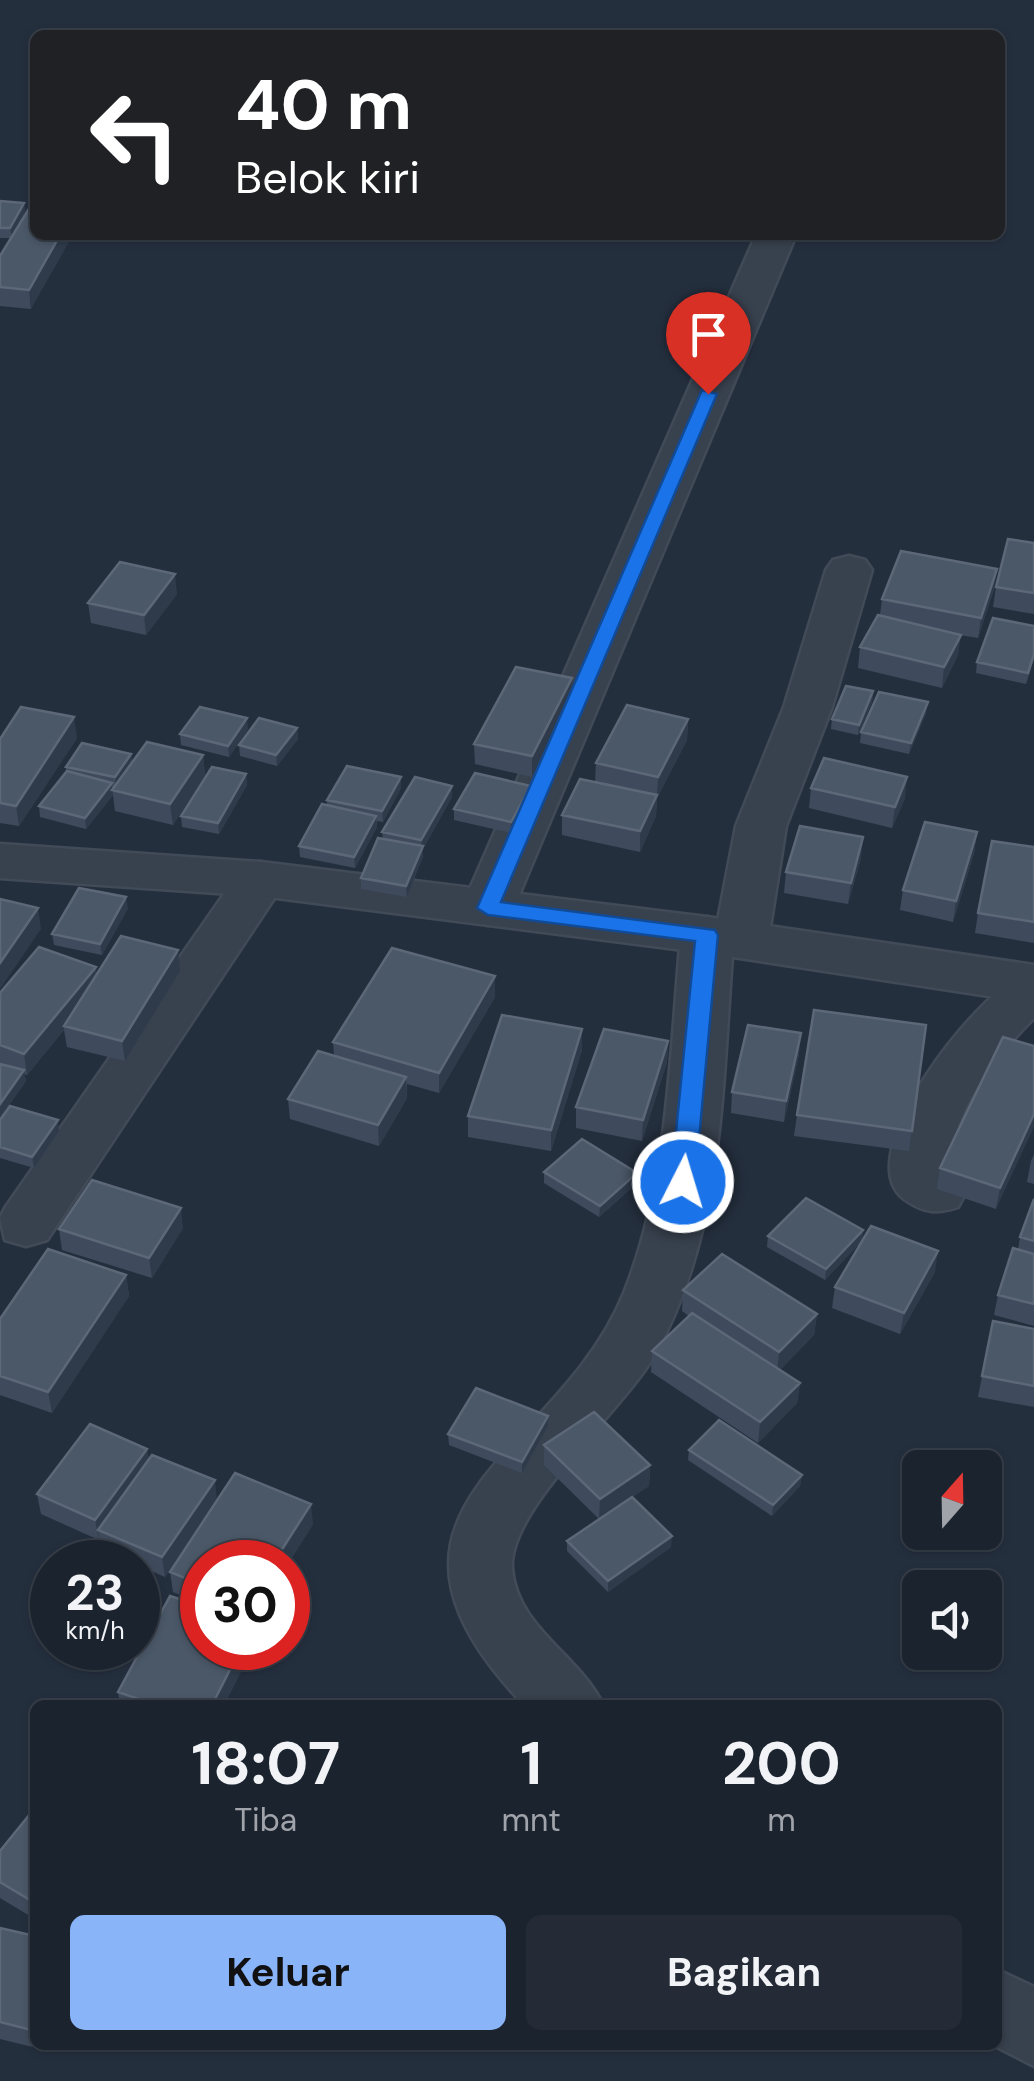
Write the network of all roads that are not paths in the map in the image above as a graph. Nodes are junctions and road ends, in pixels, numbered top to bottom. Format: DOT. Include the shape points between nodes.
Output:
graph roads {
  1 [pos="774,240"];
  2 [pos="849,570"];
  3 [pos="0,861"];
  4 [pos="261,879"];
  5 [pos="488,908"];
  6 [pos="724,937"];
  7 [pos="1034,986"];
  8 [pos="936,1192"];
  9 [pos="26,1224"];
  10 [pos="565,1700"];
  11 [pos="1002,2008"];
  12 [pos="1034,2030"];
  1 -- 5 [label="street"];
  2 -- 6 [label="street" via="808,707"];
  3 -- 4 [label="street"];
  4 -- 5 [label="street"];
  4 -- 9 [label="street"];
  5 -- 6 [label="street"];
  6 -- 7 [label="street"];
  6 -- 10 [label="street" via="683,1182 656,1290 616,1364 506,1498 480,1543 478,1578 492,1615"];
  7 -- 8 [label="street" via="975,1042 934,1109 918,1181"];
  11 -- 12 [label="street"];
}
